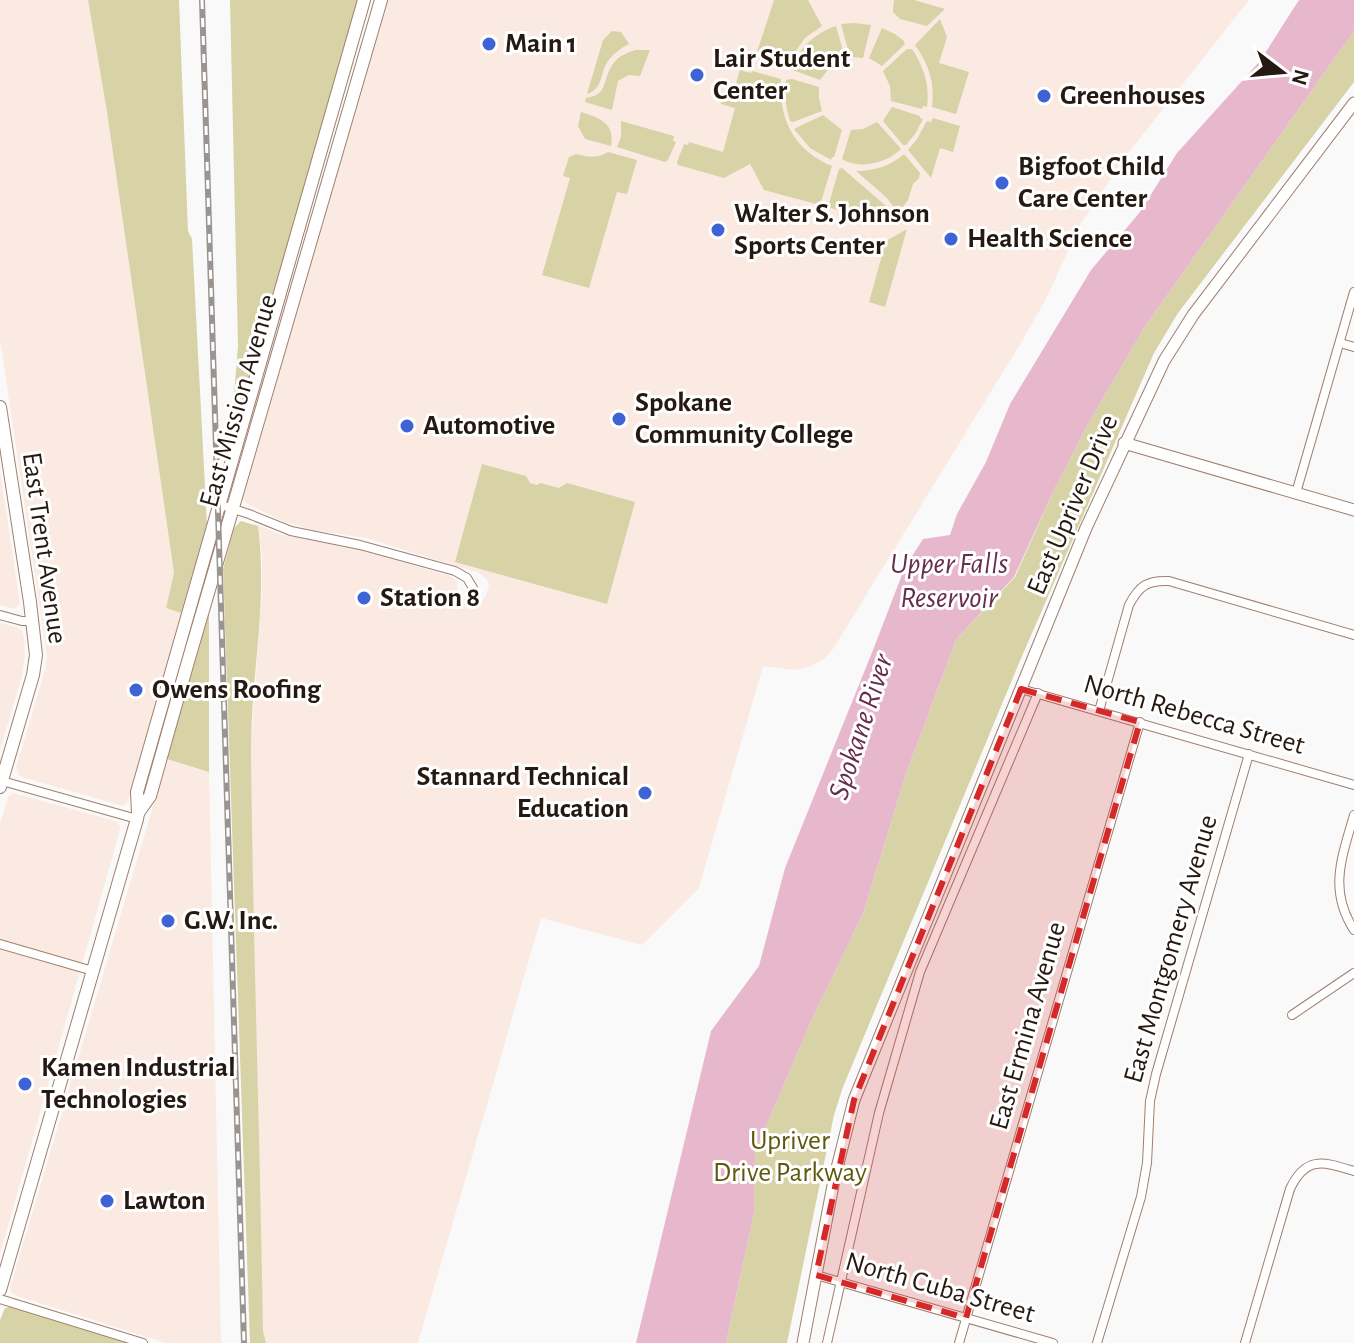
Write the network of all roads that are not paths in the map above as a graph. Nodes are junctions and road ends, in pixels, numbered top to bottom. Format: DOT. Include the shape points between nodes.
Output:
graph roads {
  1 [pos="364,0"];
  2 [pos="381,0"];
  3 [pos="1354,103"];
  4 [pos="1354,292"];
  5 [pos="1340,343"];
  6 [pos="1354,347"];
  7 [pos="0,407"];
  8 [pos="1124,443"];
  9 [pos="1296,493"];
  10 [pos="218,504"];
  11 [pos="233,508"];
  12 [pos="1354,510"];
  13 [pos="473,588"];
  14 [pos="0,615"];
  15 [pos="33,621"];
  16 [pos="1354,635"];
  17 [pos="1021,689"];
  18 [pos="1038,693"];
  19 [pos="1099,711"];
  20 [pos="1140,722"];
  21 [pos="1249,754"];
  22 [pos="1,784"];
  23 [pos="1354,785"];
  24 [pos="1354,815"];
  25 [pos="138,816"];
  26 [pos="1354,930"];
  27 [pos="0,944"];
  28 [pos="908,966"];
  29 [pos="93,971"];
  30 [pos="920,972"];
  31 [pos="1354,973"];
  32 [pos="1292,1015"];
  33 [pos="1354,1171"];
  34 [pos="816,1275"];
  35 [pos="842,1282"];
  36 [pos="0,1290"];
  37 [pos="0,1299"];
  38 [pos="966,1318"];
  39 [pos="143,1343"];
  40 [pos="803,1343"];
  41 [pos="827,1343"];
  42 [pos="959,1343"];
  43 [pos="1053,1343"];
  44 [pos="1097,1343"];
  45 [pos="1245,1343"];
  1 -- 10 [label="main road, East Mission Avenue"];
  2 -- 11 [label="main road, East Mission Avenue"];
  3 -- 8 [label="street, East Upriver Drive" via="1193,315"];
  4 -- 5 [label="street"];
  5 -- 6 [label="street"];
  5 -- 9 [label="street"];
  7 -- 15 [label="main road, East Trent Avenue"];
  8 -- 9 [label="street"];
  8 -- 17 [label="street, East Upriver Drive"];
  9 -- 12 [label="street"];
  10 -- 11 [label="street"];
  10 -- 25 [label="main road, East Mission Avenue" via="137,792"];
  11 -- 13 [label="street" via="291,531 455,571"];
  11 -- 25 [label="main road, East Mission Avenue" via="150,796"];
  14 -- 15 [label="street"];
  15 -- 22 [label="main road, East Trent Avenue" via="35,664"];
  16 -- 19 [label="street" via="1155,580 1129,605"];
  17 -- 18 [label="street, North Rebecca Street"];
  17 -- 28 [label="street, East Upriver Drive"];
  18 -- 19 [label="street, North Rebecca Street"];
  18 -- 30 [label="street"];
  19 -- 20 [label="street, North Rebecca Street"];
  20 -- 21 [label="street, North Rebecca Street"];
  20 -- 38 [label="street, East Ermina Avenue"];
  21 -- 23 [label="street, North Rebecca Street"];
  21 -- 44 [label="street, East Montgomery Avenue" via="1156,1074 1141,1197"];
  22 -- 25 [label="street"];
  24 -- 26 [label="street" via="1339,877 1340,897"];
  25 -- 29 [label="main road, East Mission Avenue"];
  27 -- 29 [label="street"];
  28 -- 30 [label="street"];
  28 -- 34 [label="street, East Upriver Drive" via="854,1100"];
  29 -- 36 [label="main road, East Mission Avenue"];
  30 -- 35 [label="street" via="879,1113"];
  31 -- 32 [label="street"];
  33 -- 45 [label="street" via="1316,1163 1294,1179"];
  34 -- 35 [label="street, North Cuba Street"];
  34 -- 40 [label="street, East Upriver Drive"];
  35 -- 38 [label="street, North Cuba Street"];
  35 -- 41 [label="street"];
  37 -- 39 [label="street"];
  38 -- 42 [label="street, East Ermina Avenue"];
  38 -- 43 [label="street, North Cuba Street"];
}
